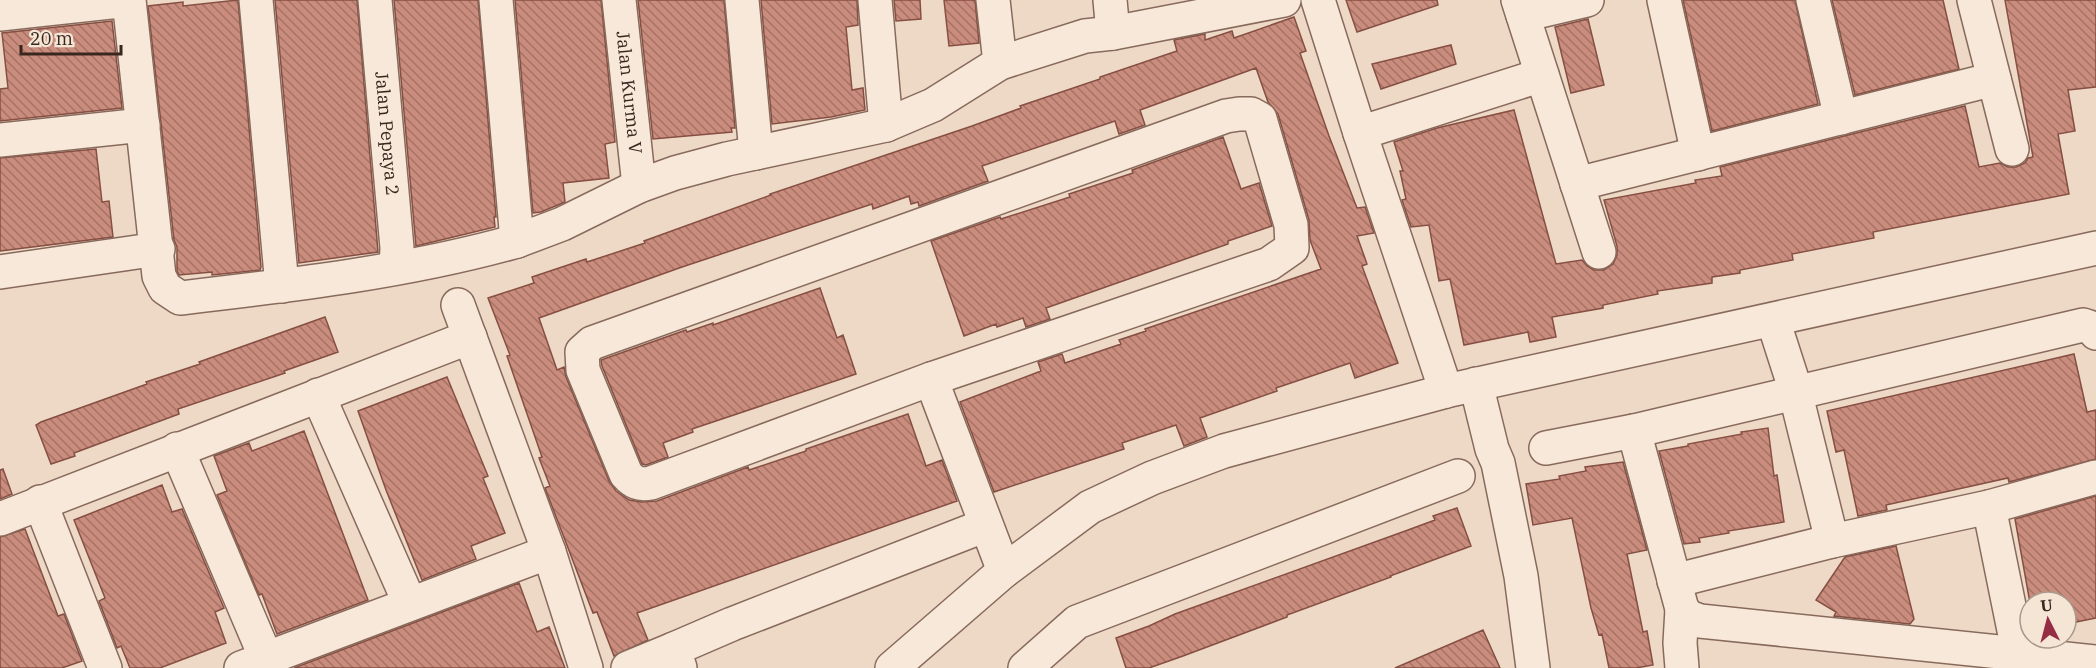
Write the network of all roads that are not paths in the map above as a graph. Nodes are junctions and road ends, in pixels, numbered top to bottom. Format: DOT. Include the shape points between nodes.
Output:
graph roads {
  1 [pos="256,0"];
  2 [pos="375,0"];
  3 [pos="496,0"];
  4 [pos="619,0"];
  5 [pos="742,0"];
  6 [pos="874,0"];
  7 [pos="993,0"];
  8 [pos="1110,0"];
  9 [pos="1284,0"];
  10 [pos="1318,0"];
  11 [pos="1587,0"];
  12 [pos="1664,0"];
  13 [pos="1813,0"];
  14 [pos="1974,0"];
  15 [pos="1520,8"];
  16 [pos="0,14"];
  17 [pos="1113,33"];
  18 [pos="1000,63"];
  19 [pos="1542,75"];
  20 [pos="1994,79"];
  21 [pos="1841,118"];
  22 [pos="886,125"];
  23 [pos="143,126"];
  24 [pos="1360,133"];
  25 [pos="0,140"];
  26 [pos="2012,150"];
  27 [pos="756,153"];
  28 [pos="1698,154"];
  29 [pos="1577,184"];
  30 [pos="639,186"];
  31 [pos="517,241"];
  32 [pos="2096,248"];
  33 [pos="158,249"];
  34 [pos="1599,252"];
  35 [pos="396,267"];
  36 [pos="0,272"];
  37 [pos="282,286"];
  38 [pos="458,305"];
  39 [pos="1776,326"];
  40 [pos="2096,333"];
  41 [pos="470,337"];
  42 [pos="931,379"];
  43 [pos="1793,386"];
  44 [pos="1467,391"];
  45 [pos="318,395"];
  46 [pos="1634,431"];
  47 [pos="1546,448"];
  48 [pos="177,449"];
  49 [pos="1458,476"];
  50 [pos="2096,477"];
  51 [pos="40,502"];
  52 [pos="1989,507"];
  53 [pos="0,519"];
  54 [pos="986,525"];
  55 [pos="1832,542"];
  56 [pos="549,552"];
  57 [pos="1004,572"];
  58 [pos="1678,595"];
  59 [pos="410,604"];
  60 [pos="2019,655"];
  61 [pos="677,659"];
  62 [pos="2096,662"];
  63 [pos="254,663"];
  64 [pos="105,668"];
  65 [pos="586,668"];
  66 [pos="628,668"];
  67 [pos="892,668"];
  68 [pos="1025,668"];
  69 [pos="1533,668"];
  70 [pos="1682,668"];
  1 -- 37 [label="street"];
  2 -- 35 [label="street, Jalan Pepaya 2"];
  3 -- 31 [label="street"];
  4 -- 30 [label="street, Jalan Kurma V"];
  5 -- 27 [label="street"];
  6 -- 22 [label="street"];
  7 -- 18 [label="street"];
  8 -- 17 [label="street"];
  9 -- 17 [label="street"];
  10 -- 24 [label="street"];
  11 -- 15 [label="street"];
  12 -- 28 [label="street"];
  13 -- 21 [label="street"];
  14 -- 20 [label="street"];
  15 -- 19 [label="street"];
  16 -- 23 [label="street" via="129,0"];
  17 -- 18 [label="street" via="1085,36"];
  18 -- 22 [label="street" via="933,105"];
  19 -- 24 [label="street"];
  19 -- 29 [label="street"];
  20 -- 21 [label="street"];
  20 -- 26 [label="street"];
  21 -- 28 [label="street"];
  22 -- 27 [label="street"];
  23 -- 25 [label="street"];
  23 -- 33 [label="street"];
  24 -- 44 [label="street"];
  27 -- 30 [label="street"];
  28 -- 29 [label="street"];
  29 -- 34 [label="street"];
  30 -- 31 [label="street"];
  31 -- 35 [label="street"];
  32 -- 39 [label="street"];
  33 -- 36 [label="street"];
  33 -- 37 [label="street" via="159,276 165,288 180,298"];
  35 -- 37 [label="street"];
  38 -- 41 [label="street"];
  39 -- 43 [label="street"];
  39 -- 44 [label="street"];
  40 -- 43 [label="street" via="2084,325"];
  41 -- 45 [label="street"];
  41 -- 56 [label="street"];
  42 -- 42 [label="street" via="1269,264 1286,254 1292,248 1291,225 1260,119 1251,114 1226,116 592,343 582,352 583,370 626,474 640,485"];
  42 -- 54 [label="street"];
  43 -- 46 [label="street"];
  43 -- 55 [label="street"];
  44 -- 57 [label="street" via="1224,451 1152,478 1090,507"];
  44 -- 69 [label="street" via="1498,463 1521,576"];
  45 -- 48 [label="street"];
  45 -- 59 [label="street"];
  46 -- 47 [label="street"];
  46 -- 58 [label="street"];
  48 -- 51 [label="street"];
  48 -- 63 [label="street"];
  49 -- 68 [label="street" via="1077,622"];
  50 -- 52 [label="street"];
  51 -- 53 [label="street"];
  51 -- 64 [label="street"];
  52 -- 55 [label="street"];
  52 -- 60 [label="street"];
  54 -- 57 [label="street"];
  54 -- 61 [label="street" via="732,624"];
  55 -- 58 [label="street"];
  56 -- 59 [label="street"];
  56 -- 65 [label="street"];
  57 -- 67 [label="street"];
  58 -- 60 [label="street" via="1689,617 1700,621"];
  58 -- 70 [label="street"];
  59 -- 63 [label="street"];
  60 -- 62 [label="street"];
  61 -- 66 [label="street"];
}
